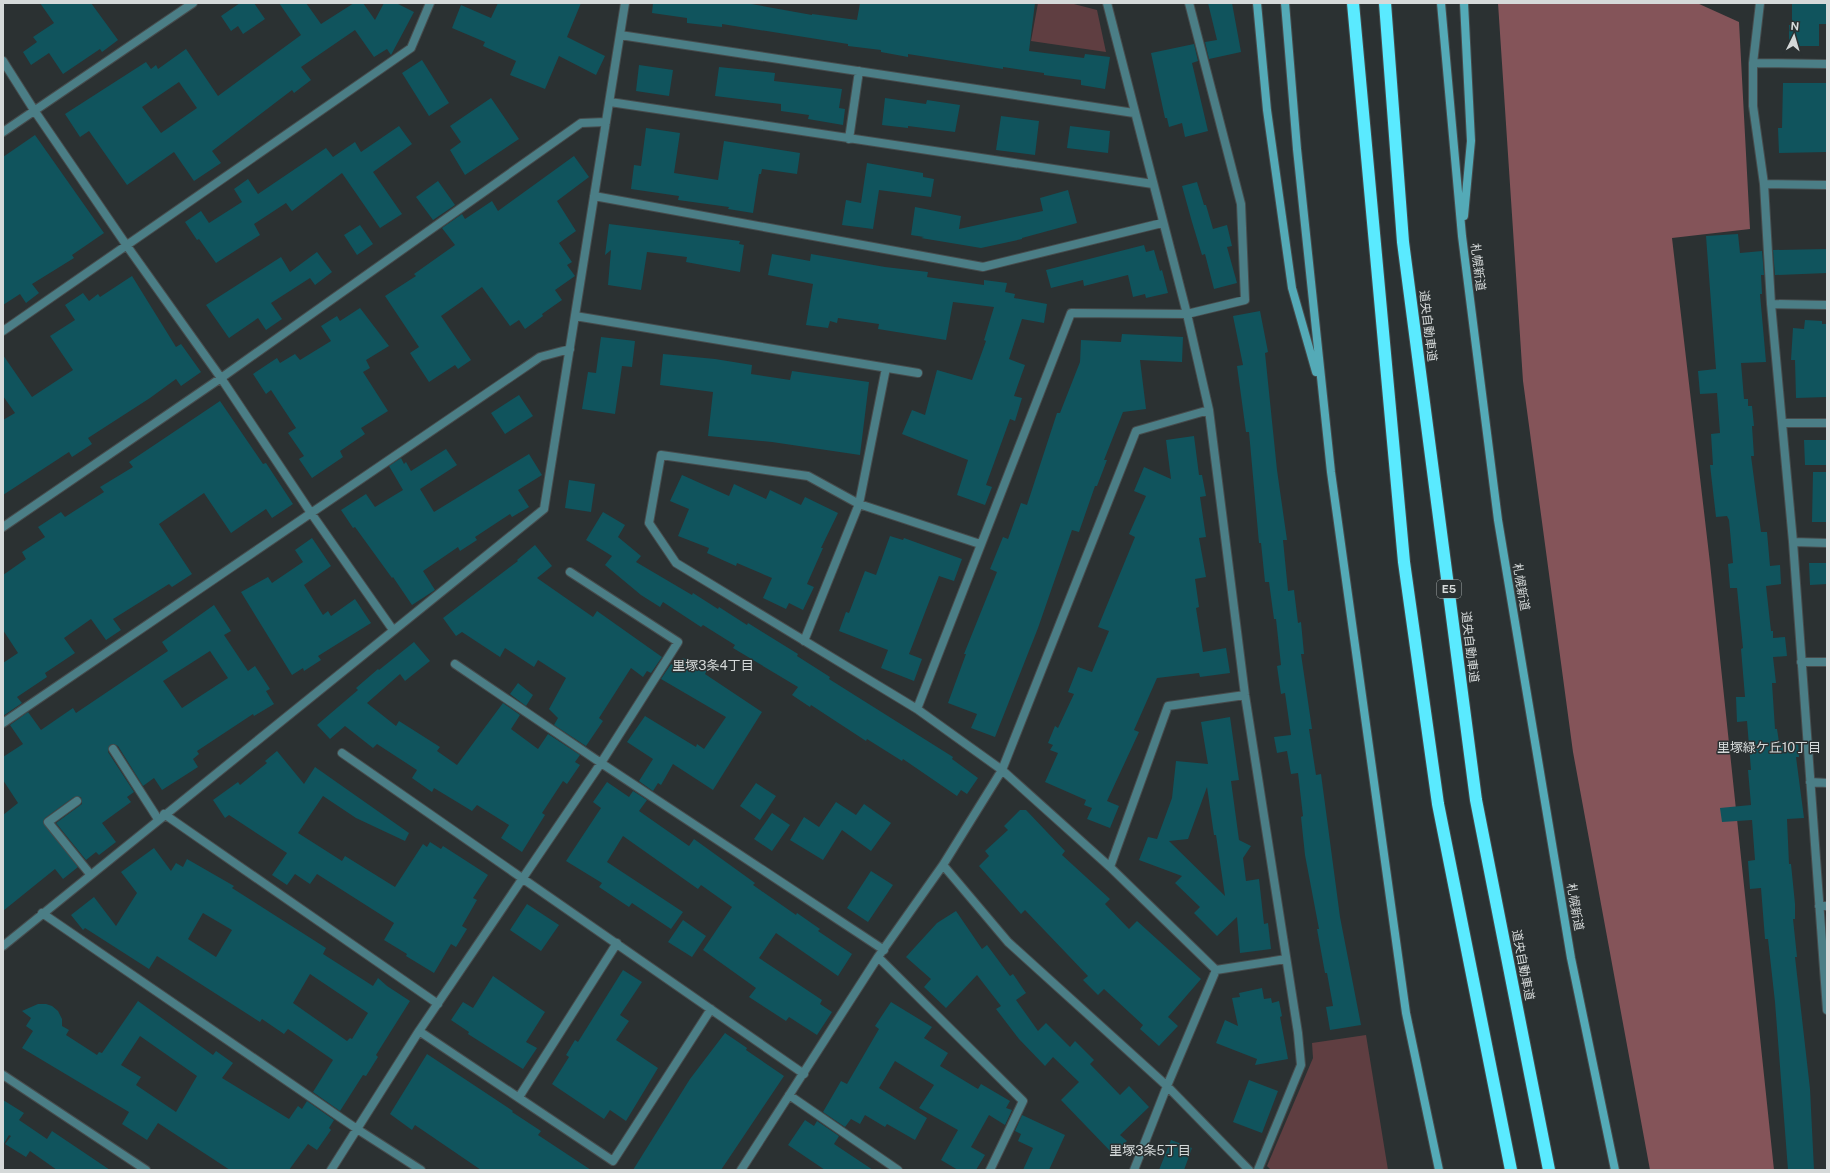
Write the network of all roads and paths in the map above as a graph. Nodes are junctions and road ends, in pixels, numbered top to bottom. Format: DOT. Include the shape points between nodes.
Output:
graph roads {
  1 [pos="193,3"];
  2 [pos="430,3"];
  3 [pos="625,3"];
  4 [pos="1107,3"];
  5 [pos="1188,3"];
  6 [pos="1257,3"];
  7 [pos="1285,3"];
  8 [pos="1353,3"];
  9 [pos="1385,3"];
  10 [pos="1441,3"];
  11 [pos="1464,3"];
  12 [pos="1760,3"];
  13 [pos="620,35"];
  14 [pos="3,61"];
  15 [pos="1753,63"];
  16 [pos="1827,64"];
  17 [pos="859,71"];
  18 [pos="610,102"];
  19 [pos="34,110"];
  20 [pos="1134,113"];
  21 [pos="606,122"];
  22 [pos="3,132"];
  23 [pos="849,139"];
  24 [pos="1152,184"];
  25 [pos="1764,184"];
  26 [pos="1827,185"];
  27 [pos="594,196"];
  28 [pos="1162,223"];
  29 [pos="1462,236"];
  30 [pos="127,246"];
  31 [pos="1771,304"];
  32 [pos="1827,305"];
  33 [pos="1188,314"];
  34 [pos="575,316"];
  35 [pos="3,331"];
  36 [pos="570,349"];
  37 [pos="886,368"];
  38 [pos="918,373"];
  39 [pos="221,378"];
  40 [pos="1322,392"];
  41 [pos="1209,410"];
  42 [pos="1782,423"];
  43 [pos="1827,423"];
  44 [pos="859,504"];
  45 [pos="311,513"];
  46 [pos="3,527"];
  47 [pos="1792,542"];
  48 [pos="1827,543"];
  49 [pos="980,544"];
  50 [pos="570,572"];
  51 [pos="393,630"];
  52 [pos="804,641"];
  53 [pos="1802,662"];
  54 [pos="1827,662"];
  55 [pos="455,664"];
  56 [pos="1245,695"];
  57 [pos="917,709"];
  58 [pos="3,722"];
  59 [pos="113,749"];
  60 [pos="342,753"];
  61 [pos="601,763"];
  62 [pos="1002,770"];
  63 [pos="1810,782"];
  64 [pos="1827,783"];
  65 [pos="77,801"];
  66 [pos="161,817"];
  67 [pos="943,865"];
  68 [pos="1110,867"];
  69 [pos="90,874"];
  70 [pos="522,878"];
  71 [pos="1823,906"];
  72 [pos="42,913"];
  73 [pos="617,943"];
  74 [pos="3,946"];
  75 [pos="884,950"];
  76 [pos="878,957"];
  77 [pos="1286,959"];
  78 [pos="1216,970"];
  79 [pos="438,1004"];
  80 [pos="711,1009"];
  81 [pos="1827,1010"];
  82 [pos="419,1031"];
  83 [pos="804,1074"];
  84 [pos="3,1075"];
  85 [pos="1167,1086"];
  86 [pos="789,1096"];
  87 [pos="519,1097"];
  88 [pos="357,1129"];
  89 [pos="894,1169"];
  90 [pos="146,1170"];
  91 [pos="331,1170"];
  92 [pos="421,1170"];
  93 [pos="741,1170"];
  94 [pos="990,1170"];
  95 [pos="1134,1170"];
  96 [pos="1249,1170"];
  97 [pos="1258,1170"];
  98 [pos="1440,1170"];
  99 [pos="1510,1170"];
  100 [pos="1549,1170"];
  101 [pos="1615,1170"];
  1 -- 19 [label="street"];
  2 -- 30 [label="street" via="411,48"];
  3 -- 13 [label="street"];
  4 -- 20 [label="street"];
  5 -- 33 [label="street" via="1241,204 1245,300"];
  6 -- 40 [label="street" via="1267,110 1292,288"];
  7 -- 40 [label="street"];
  8 -- 99 [label="highway" via="1404,562 1438,804"];
  9 -- 100 [label="highway, 道央自動車道 / E5" via="1403,242 1476,800"];
  10 -- 29 [label="street, 札幌新道"];
  11 -- 29 [label="street" via="1471,141"];
  12 -- 15 [label="street"];
  13 -- 17 [label="street"];
  13 -- 18 [label="street"];
  14 -- 19 [label="street"];
  15 -- 16 [label="street"];
  15 -- 25 [label="street" via="1753,106"];
  17 -- 20 [label="street"];
  17 -- 23 [label="street"];
  18 -- 21 [label="street"];
  18 -- 23 [label="street"];
  19 -- 22 [label="street"];
  19 -- 30 [label="street"];
  20 -- 24 [label="street"];
  21 -- 27 [label="street"];
  21 -- 39 [label="street" via="581,123"];
  23 -- 24 [label="street"];
  24 -- 28 [label="street"];
  25 -- 26 [label="street"];
  25 -- 31 [label="street"];
  27 -- 28 [label="street" via="983,267"];
  27 -- 34 [label="street"];
  28 -- 33 [label="street"];
  29 -- 101 [label="street, 札幌新道" via="1498,520 1571,958"];
  30 -- 35 [label="street"];
  30 -- 39 [label="street"];
  31 -- 32 [label="street"];
  31 -- 42 [label="street"];
  33 -- 41 [label="street"];
  33 -- 49 [label="street" via="1071,313"];
  34 -- 36 [label="street"];
  34 -- 37 [label="street"];
  36 -- 45 [label="street" via="540,357"];
  36 -- 51 [label="street" via="544,509"];
  37 -- 38 [label="street"];
  37 -- 44 [label="street"];
  39 -- 45 [label="street"];
  39 -- 46 [label="street"];
  40 -- 98 [label="street" via="1406,1013"];
  41 -- 56 [label="street"];
  41 -- 62 [label="street" via="1136,431"];
  42 -- 43 [label="street"];
  42 -- 47 [label="street"];
  44 -- 49 [label="street"];
  44 -- 52 [label="street"];
  44 -- 52 [label="street" via="808,476 661,455 649,523 676,563"];
  45 -- 51 [label="street"];
  45 -- 58 [label="street"];
  47 -- 48 [label="street"];
  47 -- 53 [label="street"];
  49 -- 57 [label="street"];
  50 -- 61 [label="street" via="678,642"];
  51 -- 66 [label="street"];
  52 -- 57 [label="street"];
  53 -- 54 [label="street"];
  53 -- 63 [label="street"];
  55 -- 61 [label="street"];
  56 -- 68 [label="street" via="1168,706"];
  56 -- 77 [label="street"];
  57 -- 62 [label="street"];
  59 -- 66 [label="street"];
  60 -- 70 [label="street"];
  61 -- 70 [label="street"];
  61 -- 75 [label="street"];
  62 -- 67 [label="street"];
  62 -- 68 [label="street"];
  63 -- 64 [label="street"];
  63 -- 71 [label="street"];
  65 -- 69 [label="street" via="48,822"];
  66 -- 69 [label="street"];
  66 -- 79 [label="street"];
  67 -- 75 [label="street"];
  67 -- 85 [label="street" via="1008,942"];
  68 -- 78 [label="street"];
  69 -- 72 [label="street"];
  70 -- 73 [label="street"];
  70 -- 79 [label="street"];
  71 -- 81 [label="street"];
  72 -- 74 [label="street"];
  72 -- 88 [label="street"];
  73 -- 80 [label="street"];
  73 -- 87 [label="street"];
  75 -- 76 [label="street"];
  76 -- 83 [label="street"];
  76 -- 94 [label="street" via="1023,1101"];
  77 -- 78 [label="street"];
  77 -- 97 [label="street" via="1301,1065"];
  78 -- 85 [label="street"];
  79 -- 82 [label="street"];
  80 -- 83 [label="street"];
  80 -- 87 [label="street" via="613,1161"];
  82 -- 87 [label="street"];
  82 -- 88 [label="street"];
  83 -- 86 [label="street"];
  84 -- 90 [label="street"];
  85 -- 95 [label="street"];
  85 -- 96 [label="street"];
  86 -- 89 [label="street"];
  86 -- 93 [label="street"];
  88 -- 91 [label="street"];
  88 -- 92 [label="street"];
}
